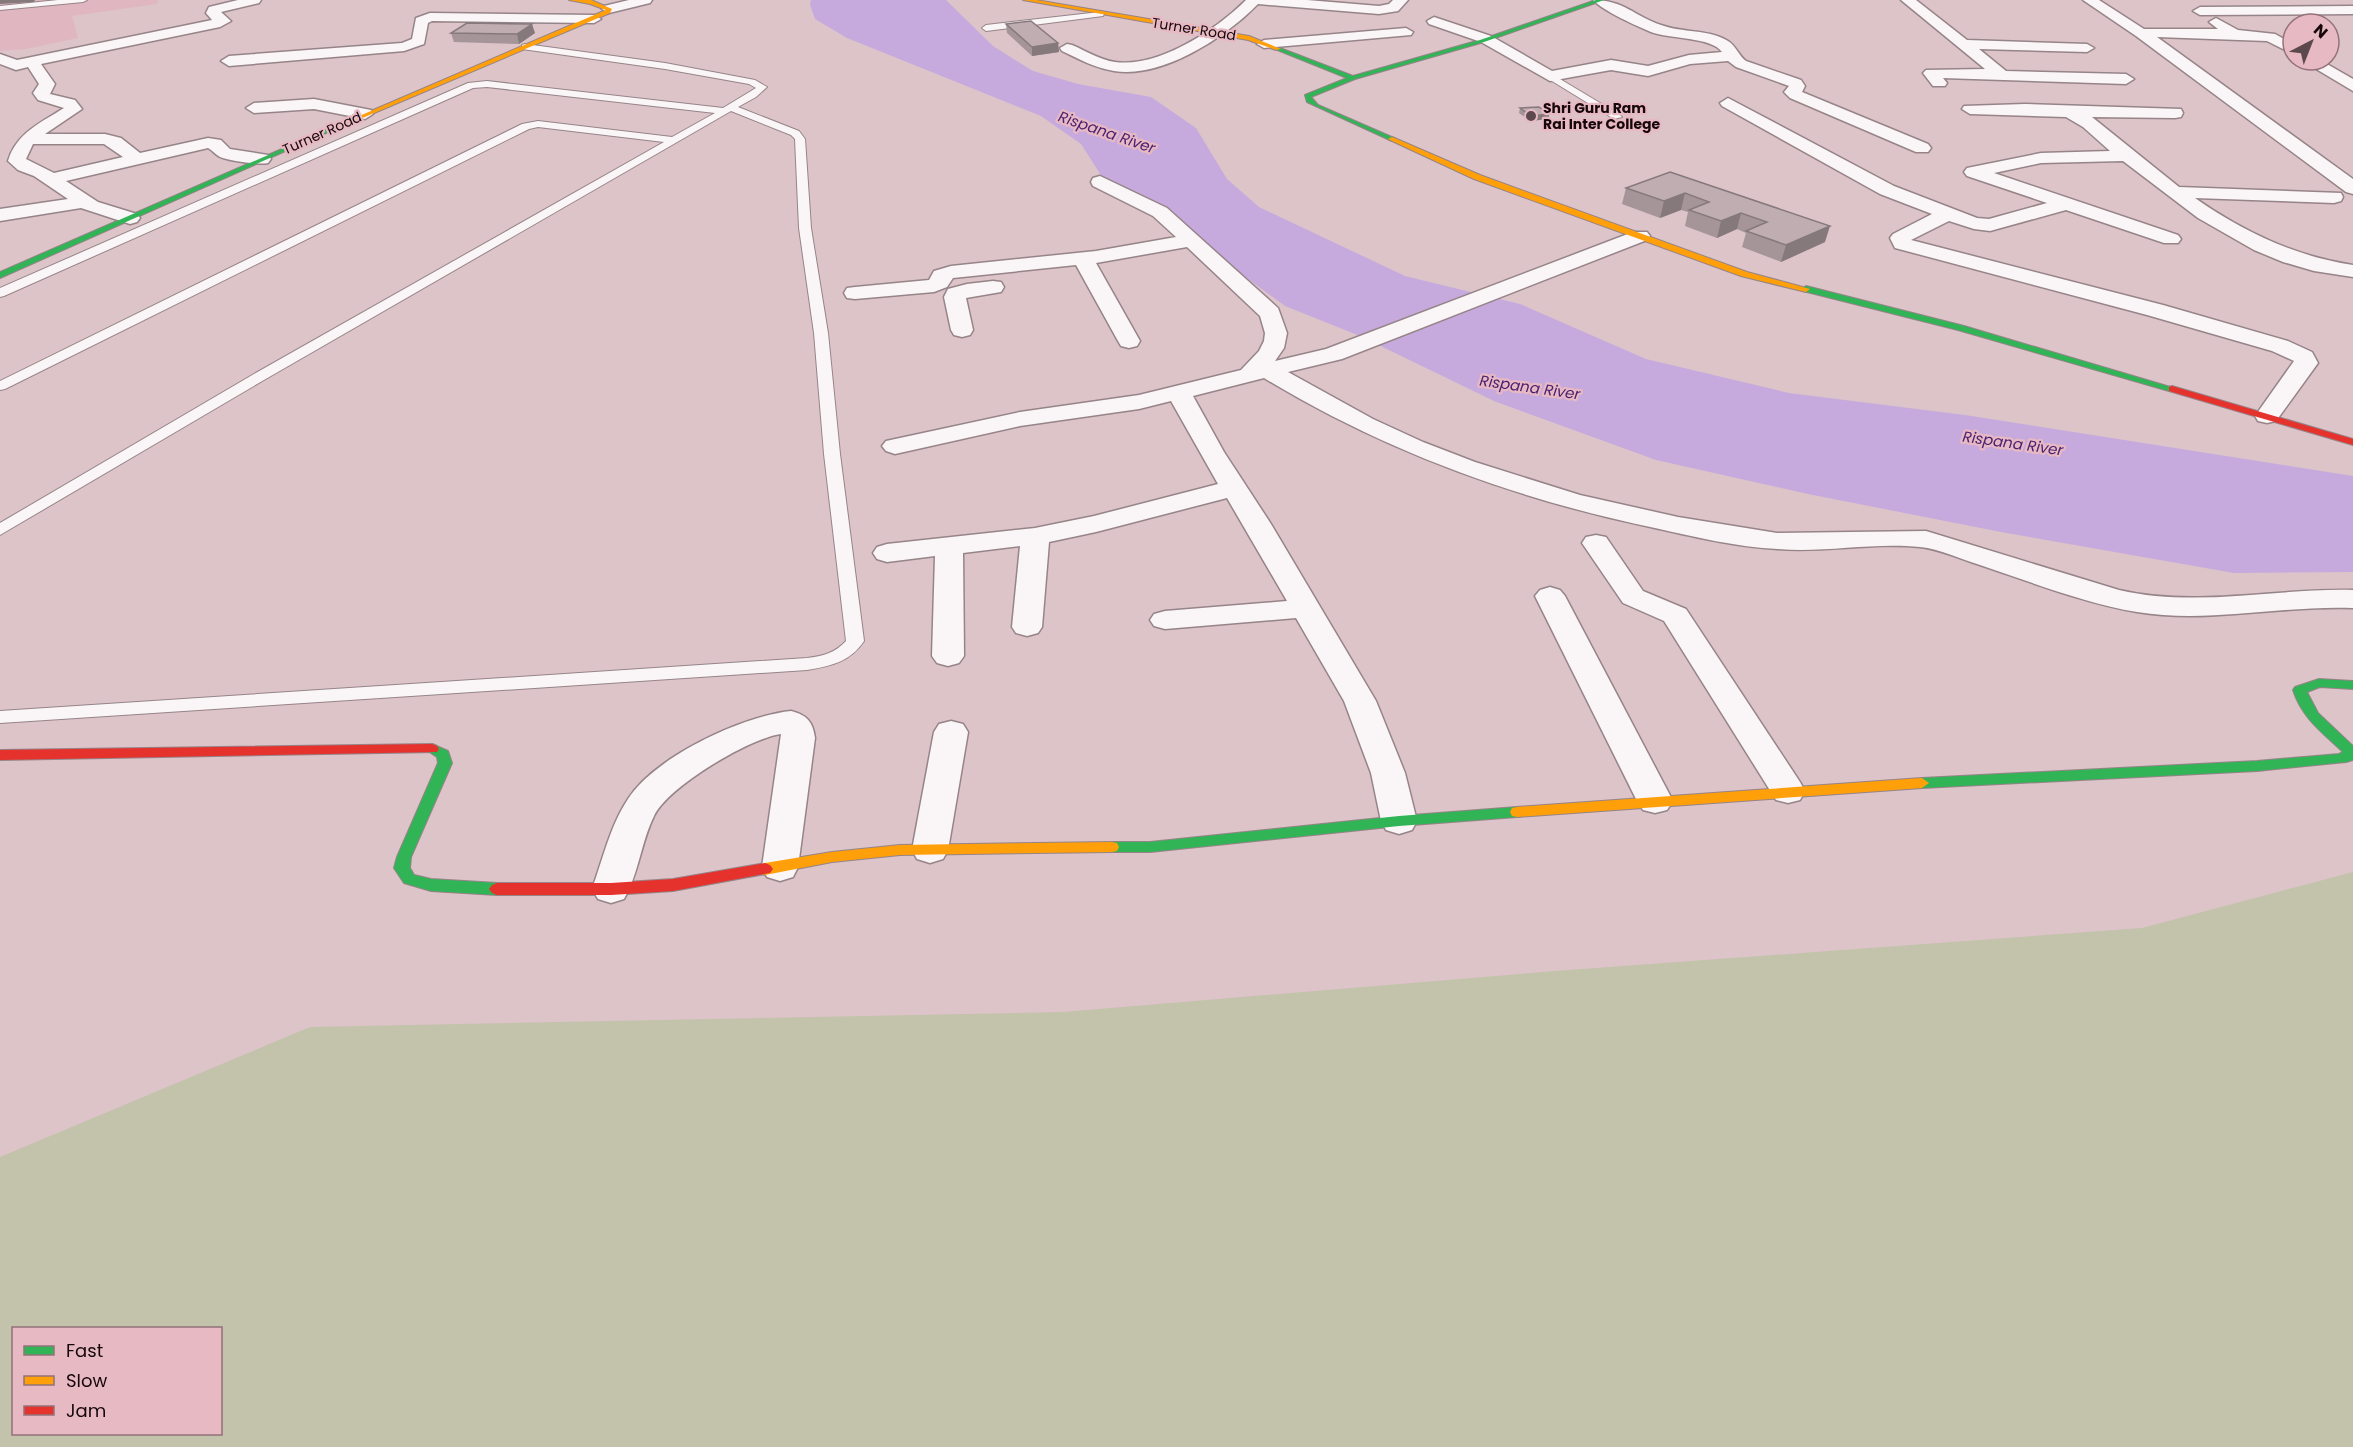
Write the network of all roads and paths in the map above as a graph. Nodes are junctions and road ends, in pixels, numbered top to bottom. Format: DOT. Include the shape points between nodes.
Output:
graph roads {
  1 [pos="83,0"];
  2 [pos="254,0"];
  3 [pos="572,0"];
  4 [pos="645,0"];
  5 [pos="1026,0"];
  6 [pos="1255,0"];
  7 [pos="1401,0"];
  8 [pos="1600,0"];
  9 [pos="1908,0"];
  10 [pos="2090,0"];
  11 [pos="0,8"];
  12 [pos="609,9"];
  13 [pos="2353,10"];
  14 [pos="2328,11"];
  15 [pos="1100,14"];
  16 [pos="484,18"];
  17 [pos="594,20"];
  18 [pos="1434,21"];
  19 [pos="2353,23"];
  20 [pos="986,28"];
  21 [pos="467,31"];
  22 [pos="1218,31"];
  23 [pos="1406,32"];
  24 [pos="2140,33"];
  25 [pos="2234,34"];
  26 [pos="1486,39"];
  27 [pos="2281,43"];
  28 [pos="1264,44"];
  29 [pos="1963,44"];
  30 [pos="525,47"];
  31 [pos="1067,48"];
  32 [pos="2087,48"];
  33 [pos="1733,56"];
  34 [pos="0,59"];
  35 [pos="229,61"];
  36 [pos="32,62"];
  37 [pos="2329,72"];
  38 [pos="2000,75"];
  39 [pos="1550,76"];
  40 [pos="1353,78"];
  41 [pos="2126,79"];
  42 [pos="1939,83"];
  43 [pos="2353,86"];
  44 [pos="1728,103"];
  45 [pos="254,108"];
  46 [pos="728,109"];
  47 [pos="1970,109"];
  48 [pos="2068,112"];
  49 [pos="2175,113"];
  50 [pos="365,114"];
  51 [pos="1617,117"];
  52 [pos="30,139"];
  53 [pos="674,140"];
  54 [pos="1922,148"];
  55 [pos="2126,156"];
  56 [pos="136,159"];
  57 [pos="262,159"];
  58 [pos="24,166"];
  59 [pos="0,170"];
  60 [pos="52,179"];
  61 [pos="1100,182"];
  62 [pos="2353,188"];
  63 [pos="2175,192"];
  64 [pos="2344,201"];
  65 [pos="84,202"];
  66 [pos="2065,204"];
  67 [pos="1948,214"];
  68 [pos="0,215"];
  69 [pos="130,218"];
  70 [pos="1640,236"];
  71 [pos="2171,239"];
  72 [pos="1189,241"];
  73 [pos="1089,268"];
  74 [pos="2353,271"];
  75 [pos="0,275"];
  76 [pos="0,293"];
  77 [pos="855,293"];
  78 [pos="962,330"];
  79 [pos="1129,341"];
  80 [pos="1258,373"];
  81 [pos="0,386"];
  82 [pos="1179,393"];
  83 [pos="2266,416"];
  84 [pos="2353,442"];
  85 [pos="895,446"];
  86 [pos="1234,488"];
  87 [pos="0,530"];
  88 [pos="1035,536"];
  89 [pos="1596,543"];
  90 [pos="949,545"];
  91 [pos="886,553"];
  92 [pos="1550,596"];
  93 [pos="2353,599"];
  94 [pos="1306,608"];
  95 [pos="1165,620"];
  96 [pos="1027,627"];
  97 [pos="948,656"];
  98 [pos="2353,685"];
  99 [pos="0,717"];
  100 [pos="951,732"];
  101 [pos="0,755"];
  102 [pos="1788,791"];
  103 [pos="1655,801"];
  104 [pos="1399,820"];
  105 [pos="930,850"];
  106 [pos="780,867"];
  107 [pos="611,889"];
  1 -- 11 [label="lane"];
  2 -- 36 [label="street" via="214,10 224,21 215,24"];
  3 -- 12 [label="main road"];
  4 -- 12 [label="street"];
  5 -- 15 [label="main road, Turner Road"];
  6 -- 7 [label="street" via="1379,10 1393,8"];
  6 -- 22 [label="street"];
  8 -- 26 [label="main road"];
  8 -- 33 [label="street" via="1657,29 1714,40 1725,45"];
  9 -- 29 [label="street"];
  10 -- 24 [label="street"];
  12 -- 17 [label="main road, Turner Road"];
  13 -- 14 [label="street"];
  14 -- 19 [label="street"];
  14 -- 25 [label="street" via="2196,9"];
  15 -- 20 [label="lane"];
  15 -- 22 [label="main road, Turner Road"];
  16 -- 17 [label="street"];
  16 -- 21 [label="street"];
  16 -- 35 [label="street" via="424,19 419,41 392,50"];
  17 -- 30 [label="main road, Turner Road"];
  18 -- 26 [label="street"];
  22 -- 28 [label="main road, Turner Road"];
  22 -- 31 [label="street" via="1177,52 1134,67 1112,66"];
  23 -- 28 [label="street"];
  24 -- 25 [label="street"];
  24 -- 62 [label="street"];
  25 -- 27 [label="street" via="2270,37"];
  26 -- 39 [label="street"];
  26 -- 40 [label="main road"];
  28 -- 40 [label="main road, Turner Road"];
  29 -- 32 [label="street"];
  29 -- 38 [label="street"];
  30 -- 46 [label="lane" via="665,66 762,87"];
  30 -- 50 [label="main road, Turner Road"];
  33 -- 39 [label="street" via="1689,60 1648,71 1611,64"];
  33 -- 54 [label="street" via="1741,64 1795,83 1792,92 1804,99"];
  34 -- 36 [label="street" via="14,65"];
  36 -- 52 [label="street" via="47,84 41,93 44,97 75,107"];
  37 -- 43 [label="street"];
  38 -- 41 [label="street"];
  38 -- 42 [label="street" via="1931,74"];
  39 -- 51 [label="lane"];
  40 -- 70 [label="main road" via="1313,92 1307,96 1309,101 1477,177"];
  44 -- 67 [label="street" via="1887,190"];
  45 -- 50 [label="street" via="314,104"];
  46 -- 53 [label="lane"];
  46 -- 76 [label="lane" via="471,85"];
  46 -- 99 [label="lane" via="795,133 800,139 805,228 821,333 855,641 848,652 833,660 807,664"];
  47 -- 48 [label="street"];
  48 -- 49 [label="street"];
  48 -- 55 [label="street" via="2076,114"];
  50 -- 57 [label="main road, Turner Road"];
  52 -- 56 [label="street" via="105,139"];
  52 -- 58 [label="street" via="18,153 17,161"];
  53 -- 81 [label="lane" via="538,124 526,126"];
  53 -- 87 [label="lane"];
  55 -- 63 [label="street"];
  55 -- 66 [label="street" via="2041,158 1973,172"];
  56 -- 57 [label="street" via="213,143 225,153"];
  56 -- 60 [label="street"];
  57 -- 69 [label="main road, Turner Road"];
  58 -- 59 [label="street"];
  58 -- 60 [label="street"];
  60 -- 65 [label="street"];
  61 -- 72 [label="street" via="1160,212"];
  63 -- 64 [label="street"];
  63 -- 74 [label="street" via="2246,238 2309,262"];
  65 -- 68 [label="street"];
  65 -- 69 [label="street"];
  66 -- 67 [label="street" via="1990,225"];
  66 -- 71 [label="street"];
  67 -- 83 [label="street" via="1899,241 1913,249 2155,310 2280,346 2304,357 2306,363"];
  69 -- 75 [label="main road, Turner Road"];
  70 -- 80 [label="street" via="1334,354"];
  70 -- 83 [label="main road" via="1744,274 1960,328"];
  72 -- 73 [label="street"];
  72 -- 80 [label="street" via="1270,313 1277,337"];
  73 -- 77 [label="street" via="951,272 940,275 940,283 934,286"];
  73 -- 78 [label="street" via="960,291 955,297"];
  73 -- 79 [label="street"];
  80 -- 82 [label="street"];
  80 -- 93 [label="street" via="1389,436 1487,475 1610,512 1773,541 1926,539 2141,604"];
  82 -- 85 [label="street" via="1020,419"];
  82 -- 86 [label="street"];
  83 -- 84 [label="main road"];
  86 -- 88 [label="street"];
  86 -- 94 [label="street"];
  88 -- 90 [label="street"];
  88 -- 96 [label="street"];
  89 -- 102 [label="street" via="1633,597 1675,615"];
  90 -- 91 [label="street"];
  90 -- 97 [label="street"];
  92 -- 103 [label="street"];
  94 -- 95 [label="street"];
  94 -- 104 [label="street" via="1360,701 1388,773"];
  98 -- 102 [label="main road" via="2328,682 2310,684 2300,690 2301,702 2310,714 2350,751 2349,756 2341,759"];
  100 -- 105 [label="street"];
  101 -- 107 [label="main road" via="429,747 443,754 445,763 404,857 402,868 409,879 476,889"];
  102 -- 103 [label="main road"];
  103 -- 104 [label="main road"];
  104 -- 105 [label="main road" via="1150,847"];
  105 -- 106 [label="main road" via="832,856"];
  106 -- 107 [label="main road" via="673,885"];
  106 -- 107 [label="street" via="798,738 797,727 783,721 738,737 668,778 648,796 639,809"];
}
